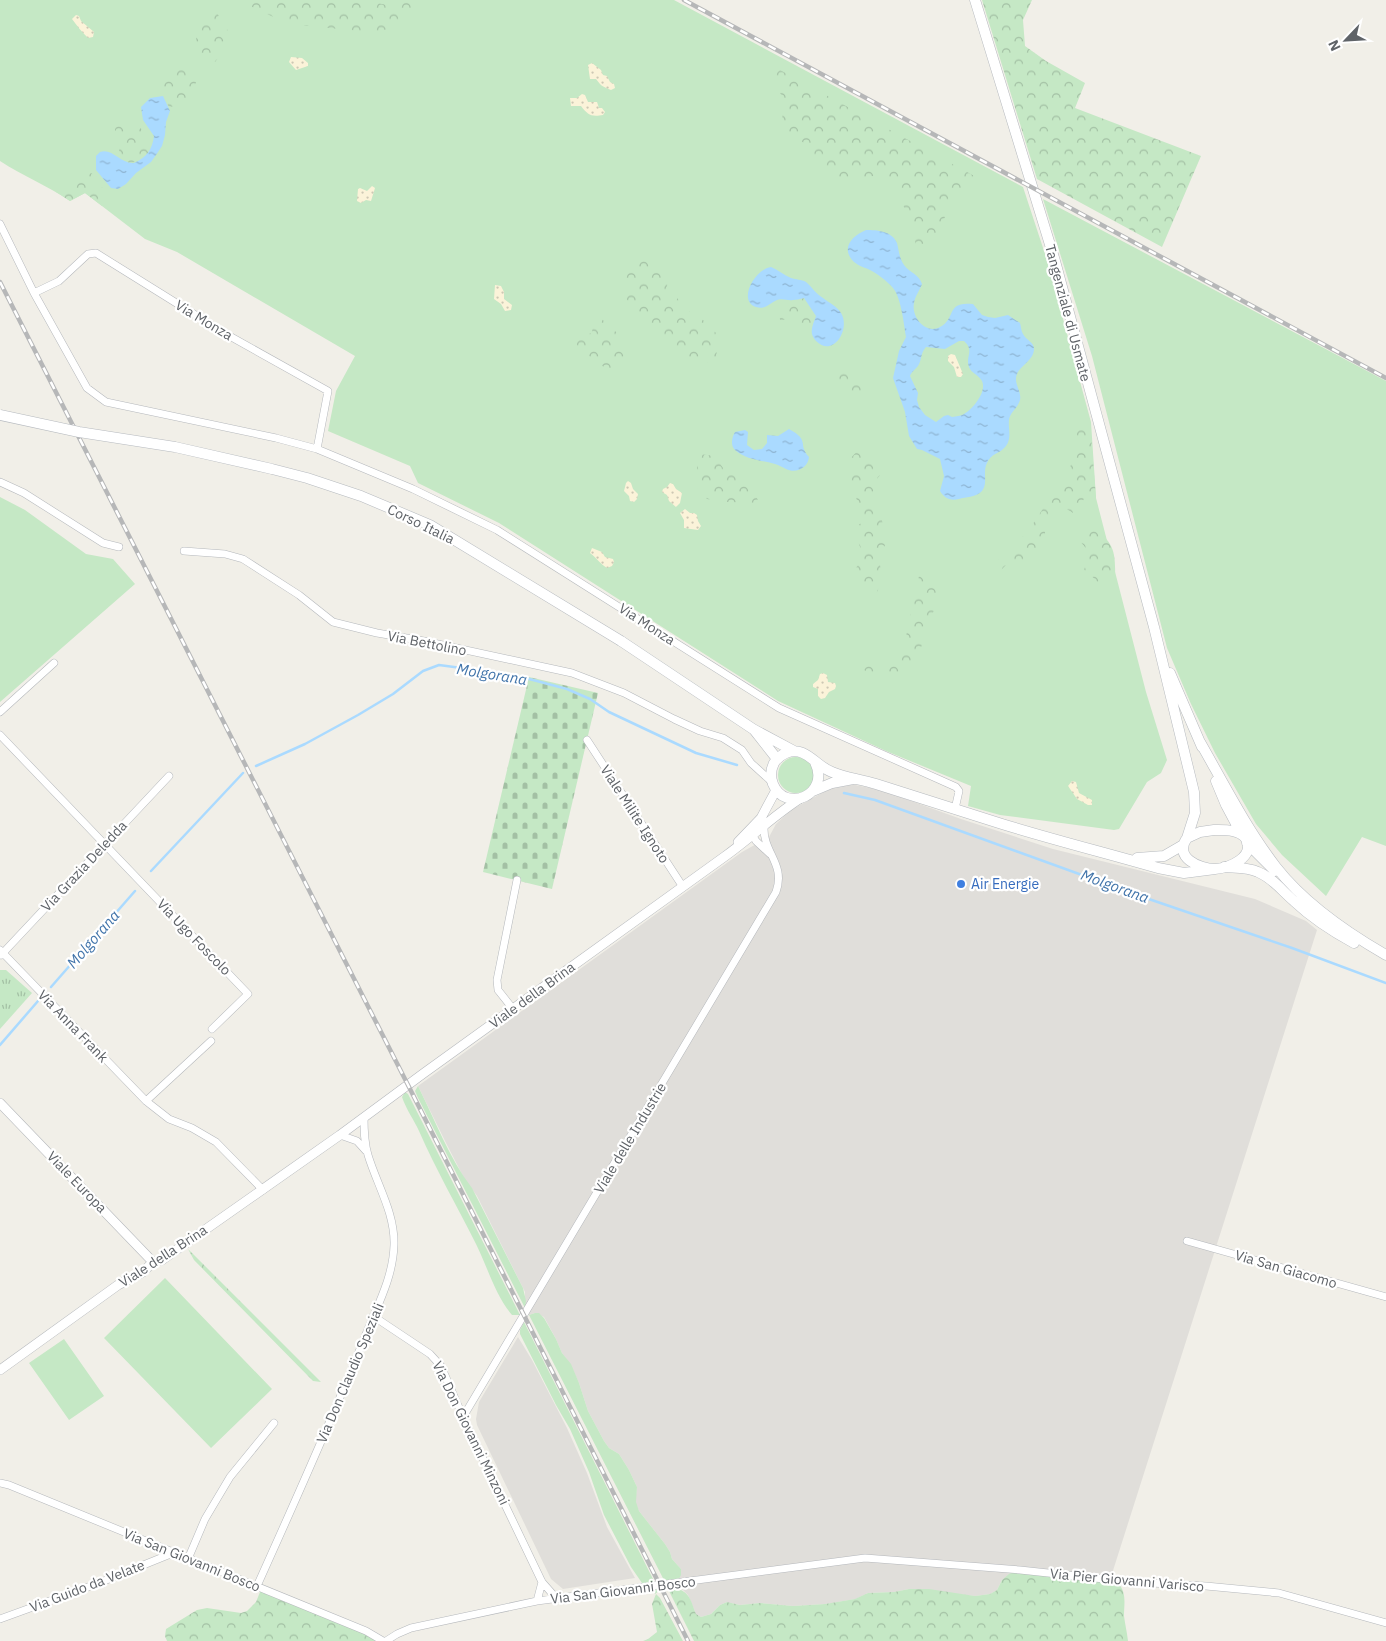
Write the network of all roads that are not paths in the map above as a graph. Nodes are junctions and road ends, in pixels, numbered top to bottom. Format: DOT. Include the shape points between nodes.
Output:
graph roads {
  1 [pos="975,0"];
  2 [pos="0,224"];
  3 [pos="34,293"];
  4 [pos="0,415"];
  5 [pos="317,449"];
  6 [pos="0,482"];
  7 [pos="120,547"];
  8 [pos="184,552"];
  9 [pos="1154,627"];
  10 [pos="54,664"];
  11 [pos="0,712"];
  12 [pos="753,729"];
  13 [pos="0,735"];
  14 [pos="587,740"];
  15 [pos="1200,742"];
  16 [pos="794,751"];
  17 [pos="775,762"];
  18 [pos="815,762"];
  19 [pos="755,766"];
  20 [pos="169,776"];
  21 [pos="859,778"];
  22 [pos="774,786"];
  23 [pos="813,791"];
  24 [pos="802,798"];
  25 [pos="955,809"];
  26 [pos="762,822"];
  27 [pos="753,836"];
  28 [pos="1244,839"];
  29 [pos="1185,841"];
  30 [pos="105,844"];
  31 [pos="772,856"];
  32 [pos="724,857"];
  33 [pos="1123,858"];
  34 [pos="1220,868"];
  35 [pos="517,880"];
  36 [pos="683,887"];
  37 [pos="1304,896"];
  38 [pos="1,953"];
  39 [pos="1386,955"];
  40 [pos="513,1009"];
  41 [pos="212,1029"];
  42 [pos="211,1040"];
  43 [pos="146,1102"];
  44 [pos="0,1103"];
  45 [pos="364,1117"];
  46 [pos="340,1135"];
  47 [pos="368,1153"];
  48 [pos="263,1190"];
  49 [pos="1187,1242"];
  50 [pos="153,1262"];
  51 [pos="1386,1297"];
  52 [pos="373,1316"];
  53 [pos="0,1370"];
  54 [pos="463,1416"];
  55 [pos="274,1422"];
  56 [pos="0,1483"];
  57 [pos="173,1553"];
  58 [pos="865,1558"];
  59 [pos="188,1559"];
  60 [pos="542,1582"];
  61 [pos="257,1586"];
  62 [pos="557,1599"];
  63 [pos="537,1601"];
  64 [pos="0,1619"];
  65 [pos="1386,1623"];
  66 [pos="385,1641"];
  1 -- 9 [label="main road, Tangenziale di Usmate" via="1056,261"];
  2 -- 3 [label="street, Via Monza"];
  3 -- 5 [label="street, Via Monza" via="87,388 106,402"];
  3 -- 5 [label="street, Via Monza" via="59,280 88,254 96,253 226,334 328,391"];
  4 -- 12 [label="main road, Corso Italia, bridge" via="175,447 272,469 361,496 430,525 621,641"];
  5 -- 25 [label="street, Via Monza" via="413,489 497,530 779,708 956,787 959,791"];
  6 -- 7 [label="street" via="24,493 103,543"];
  8 -- 19 [label="street, Via Bettolino" via="243,558 333,622 572,673 723,738 742,750"];
  9 -- 15 [label="main road"];
  9 -- 29 [label="main road" via="1194,792 1195,814"];
  10 -- 11 [label="street"];
  12 -- 16 [label="main road, Corso Italia"];
  12 -- 17 [label="main road"];
  13 -- 30 [label="street"];
  14 -- 36 [label="street, Viale Milite Ignoto"];
  15 -- 28 [label="main road"];
  15 -- 37 [label="main road" via="1254,834 1277,867"];
  16 -- 17 [label="main road" via="782,755"];
  16 -- 18 [label="main road" via="806,754"];
  17 -- 19 [label="street" via="763,767"];
  17 -- 22 [label="main road" via="771,776"];
  18 -- 21 [label="main road" via="833,773"];
  18 -- 23 [label="main road" via="818,780"];
  19 -- 22 [label="street, Via Bettolino"];
  20 -- 30 [label="street, Via Grazia Deledda"];
  21 -- 23 [label="main road" via="832,783"];
  21 -- 25 [label="main road"];
  22 -- 24 [label="main road" via="788,798"];
  22 -- 26 [label="street, Viale della Brina"];
  23 -- 24 [label="main road"];
  24 -- 26 [label="street, Viale della Brina"];
  25 -- 33 [label="main road"];
  26 -- 27 [label="street, Viale della Brina"];
  26 -- 31 [label="street, Viale delle Industrie"];
  26 -- 32 [label="street, Viale della Brina"];
  27 -- 31 [label="street, Viale delle Industrie"];
  27 -- 32 [label="street, Viale della Brina"];
  28 -- 29 [label="main road" via="1238,832 1223,830 1193,834"];
  28 -- 34 [label="main road" via="1246,853 1243,858"];
  28 -- 37 [label="main road"];
  29 -- 33 [label="main road" via="1160,857"];
  29 -- 34 [label="main road" via="1183,853 1189,861 1201,867"];
  30 -- 38 [label="street, Via Grazia Deledda"];
  30 -- 41 [label="street, Via Ugo Foscolo" via="248,994"];
  31 -- 54 [label="street, Viale delle Industrie" via="780,882 776,892"];
  32 -- 36 [label="street, Viale della Brina"];
  33 -- 34 [label="main road" via="1184,873"];
  34 -- 39 [label="main road" via="1249,868 1260,872 1327,928"];
  35 -- 40 [label="street" via="497,980 498,990"];
  36 -- 40 [label="street, Viale della Brina"];
  37 -- 39 [label="main road" via="1336,923"];
  38 -- 43 [label="street, Via Anna Frank"];
  40 -- 45 [label="street, Viale della Brina"];
  42 -- 43 [label="street"];
  43 -- 48 [label="street, Via Anna Frank" via="216,1142"];
  44 -- 50 [label="street, Viale Europa"];
  45 -- 46 [label="street, Viale della Brina"];
  45 -- 47 [label="street, Via Don Claudio Speziali"];
  46 -- 47 [label="street" via="357,1141"];
  46 -- 48 [label="street, Viale della Brina"];
  47 -- 52 [label="street, Via Don Claudio Speziali" via="394,1234 390,1276"];
  48 -- 50 [label="street, Viale della Brina" via="162,1260"];
  49 -- 51 [label="street, Via San Giacomo"];
  50 -- 53 [label="street, Viale della Brina"];
  52 -- 54 [label="street, Via Don Giovanni Minzoni" via="436,1359"];
  52 -- 61 [label="street, Via Don Claudio Speziali" via="341,1397"];
  54 -- 60 [label="street, Via Don Giovanni Minzoni"];
  55 -- 59 [label="street" via="230,1477 205,1519"];
  56 -- 57 [label="street, Via San Giovanni Bosco"];
  57 -- 59 [label="street, Via San Giovanni Bosco"];
  57 -- 64 [label="street, Via Guido da Velate"];
  58 -- 62 [label="street, Via San Giovanni Bosco"];
  58 -- 65 [label="street, Via Pier Giovanni Varisco" via="1279,1593"];
  59 -- 61 [label="street, Via San Giovanni Bosco"];
  60 -- 62 [label="street, Via Don Giovanni Minzoni"];
  60 -- 63 [label="street"];
  61 -- 66 [label="street, Via San Giovanni Bosco"];
  62 -- 63 [label="street, Via San Giovanni Bosco"];
  63 -- 66 [label="street, Via San Giovanni Bosco" via="411,1628"];
}
